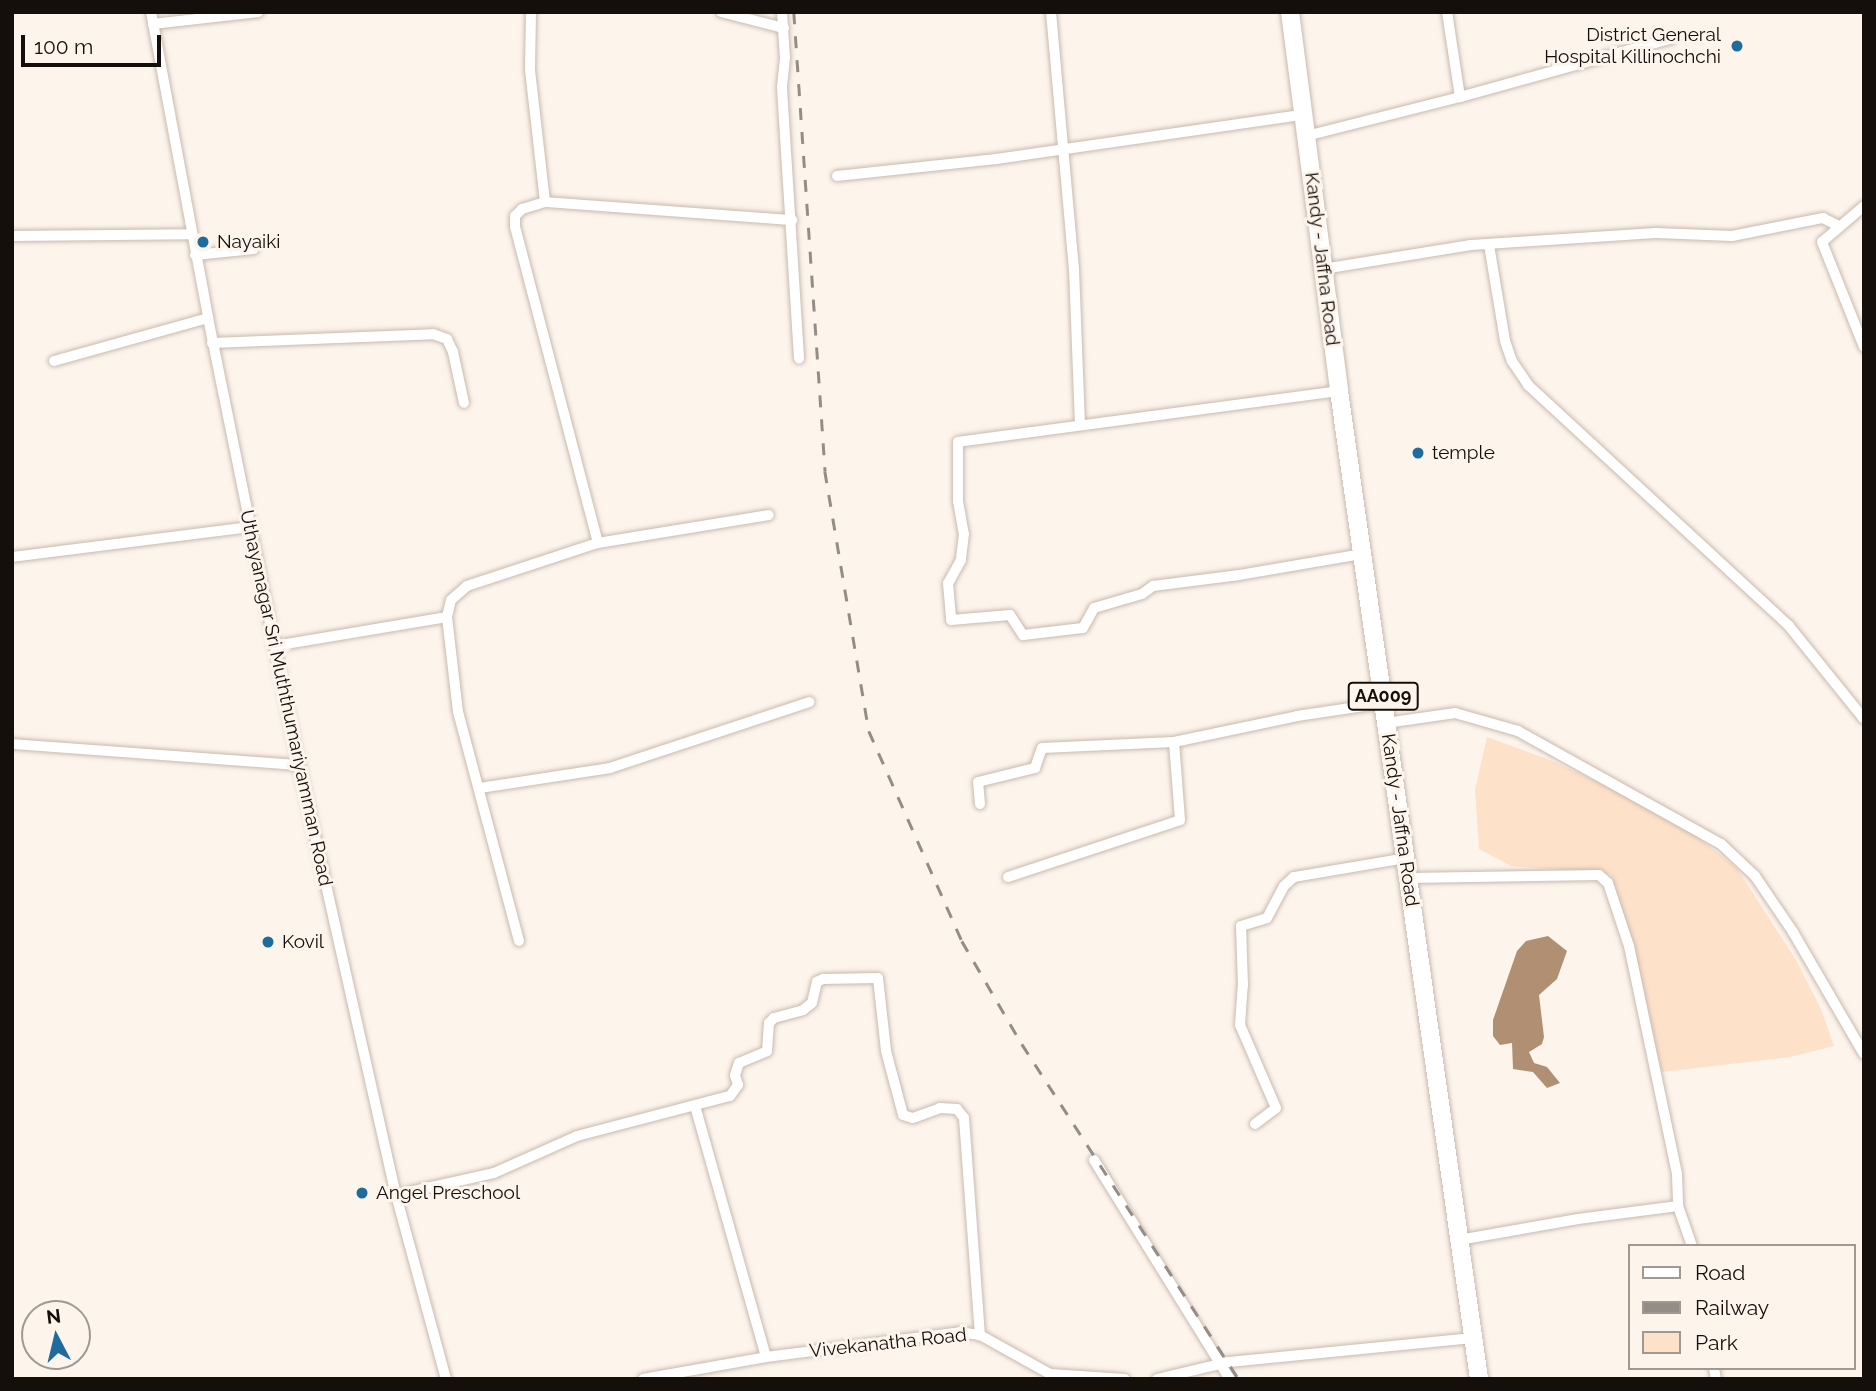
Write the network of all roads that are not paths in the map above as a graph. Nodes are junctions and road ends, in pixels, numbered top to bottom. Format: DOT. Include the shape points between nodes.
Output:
graph roads {
  1 [pos="151,12"];
  2 [pos="258,12"];
  3 [pos="531,12"];
  4 [pos="720,12"];
  5 [pos="782,12"];
  6 [pos="1051,12"];
  7 [pos="1290,12"];
  8 [pos="1447,12"];
  9 [pos="153,24"];
  10 [pos="784,27"];
  11 [pos="1673,38"];
  12 [pos="1461,97"];
  13 [pos="1303,116"];
  14 [pos="1306,136"];
  15 [pos="1065,149"];
  16 [pos="837,176"];
  17 [pos="545,202"];
  18 [pos="1864,206"];
  19 [pos="792,220"];
  20 [pos="1839,226"];
  21 [pos="191,234"];
  22 [pos="12,236"];
  23 [pos="1489,245"];
  24 [pos="254,249"];
  25 [pos="195,255"];
  26 [pos="1323,269"];
  27 [pos="208,318"];
  28 [pos="212,343"];
  29 [pos="1864,347"];
  30 [pos="799,358"];
  31 [pos="54,360"];
  32 [pos="1339,391"];
  33 [pos="464,403"];
  34 [pos="1080,424"];
  35 [pos="768,515"];
  36 [pos="249,527"];
  37 [pos="598,543"];
  38 [pos="1362,554"];
  39 [pos="12,557"];
  40 [pos="447,617"];
  41 [pos="274,646"];
  42 [pos="809,702"];
  43 [pos="1384,703"];
  44 [pos="1864,719"];
  45 [pos="1386,723"];
  46 [pos="1174,742"];
  47 [pos="12,744"];
  48 [pos="299,765"];
  49 [pos="480,788"];
  50 [pos="980,804"];
  51 [pos="1406,858"];
  52 [pos="1008,877"];
  53 [pos="1408,878"];
  54 [pos="519,941"];
  55 [pos="1864,1054"];
  56 [pos="695,1105"];
  57 [pos="1255,1124"];
  58 [pos="1094,1160"];
  59 [pos="396,1195"];
  60 [pos="1678,1206"];
  61 [pos="1459,1240"];
  62 [pos="1691,1244"];
  63 [pos="980,1335"];
  64 [pos="1473,1338"];
  65 [pos="766,1357"];
  66 [pos="1222,1364"];
  67 [pos="446,1379"];
  68 [pos="643,1379"];
  69 [pos="1125,1379"];
  70 [pos="1157,1379"];
  71 [pos="1230,1379"];
  72 [pos="1479,1379"];
  1 -- 9 [label="street, Uthayanagar Sri Muththumariyamman Road"];
  2 -- 9 [label="street"];
  3 -- 17 [label="street" via="530,70"];
  4 -- 10 [label="street"];
  5 -- 10 [label="street"];
  6 -- 15 [label="street"];
  7 -- 13 [label="highway, Kandy - Jaffna Road / AA009"];
  8 -- 12 [label="street"];
  9 -- 21 [label="street, Uthayanagar Sri Muththumariyamman Road"];
  10 -- 19 [label="street" via="782,88"];
  11 -- 12 [label="street"];
  12 -- 14 [label="street"];
  13 -- 14 [label="highway, Kandy - Jaffna Road / AA009"];
  13 -- 15 [label="street"];
  14 -- 26 [label="highway, Kandy - Jaffna Road / AA009"];
  15 -- 16 [label="street"];
  15 -- 34 [label="street"];
  17 -- 19 [label="street"];
  17 -- 37 [label="street" via="522,209 515,216 515,228"];
  18 -- 20 [label="street"];
  19 -- 30 [label="street"];
  20 -- 23 [label="street" via="1823,218 1732,236 1656,233"];
  20 -- 29 [label="street" via="1822,242 1824,253"];
  21 -- 22 [label="street"];
  21 -- 25 [label="street, Uthayanagar Sri Muththumariyamman Road"];
  23 -- 26 [label="street"];
  23 -- 44 [label="street" via="1505,341 1528,385 1789,626"];
  24 -- 25 [label="street"];
  25 -- 27 [label="street, Uthayanagar Sri Muththumariyamman Road"];
  26 -- 32 [label="highway, Kandy - Jaffna Road / AA009"];
  27 -- 28 [label="street, Uthayanagar Sri Muththumariyamman Road"];
  27 -- 31 [label="street"];
  28 -- 33 [label="street" via="433,334 447,340 453,352"];
  28 -- 36 [label="street, Uthayanagar Sri Muththumariyamman Road"];
  32 -- 34 [label="street"];
  32 -- 38 [label="highway, Kandy - Jaffna Road / AA009"];
  34 -- 38 [label="street" via="958,442 958,501 964,534 961,560 948,583 951,620 1010,615 1023,635 1083,628 1094,608 1142,594 1153,586"];
  35 -- 37 [label="street"];
  36 -- 39 [label="street"];
  36 -- 41 [label="street, Uthayanagar Sri Muththumariyamman Road"];
  37 -- 40 [label="street" via="467,586 451,600"];
  38 -- 43 [label="highway, Kandy - Jaffna Road / AA009"];
  40 -- 41 [label="street"];
  40 -- 49 [label="street" via="458,712"];
  41 -- 48 [label="street, Uthayanagar Sri Muththumariyamman Road"];
  42 -- 49 [label="street" via="610,768"];
  43 -- 45 [label="highway, Kandy - Jaffna Road / AA009"];
  43 -- 46 [label="street"];
  45 -- 51 [label="highway, Kandy - Jaffna Road / AA009"];
  45 -- 55 [label="street" via="1455,713 1487,720 1548,746 1721,844 1755,876"];
  46 -- 50 [label="street" via="1042,748 1035,768 978,782"];
  46 -- 52 [label="street" via="1180,820"];
  47 -- 48 [label="street"];
  48 -- 59 [label="street, Uthayanagar Sri Muththumariyamman Road"];
  49 -- 54 [label="street"];
  51 -- 53 [label="highway, Kandy - Jaffna Road / AA009"];
  51 -- 57 [label="street" via="1294,877 1267,918 1241,926 1240,1025 1276,1108"];
  53 -- 60 [label="street" via="1600,875 1608,883 1629,946 1677,1174"];
  53 -- 61 [label="highway, Kandy - Jaffna Road / AA009"];
  56 -- 59 [label="street" via="577,1136 494,1173"];
  56 -- 63 [label="street" via="735,1091 739,1063 767,1051 769,1023 812,1003 817,982 878,978 886,1051 903,1115 914,1118 940,1108 957,1109 964,1118"];
  56 -- 65 [label="street"];
  58 -- 66 [label="street"];
  59 -- 67 [label="street, Uthayanagar Sri Muththumariyamman Road"];
  60 -- 61 [label="street"];
  60 -- 62 [label="street"];
  61 -- 64 [label="highway, Kandy - Jaffna Road / AA009"];
  63 -- 65 [label="street, Vivekanatha Road" via="960,1332"];
  63 -- 69 [label="street, Vivekanatha Road" via="1050,1374"];
  64 -- 66 [label="street"];
  64 -- 72 [label="highway, Kandy - Jaffna Road / AA009"];
  65 -- 68 [label="street, Vivekanatha Road"];
  66 -- 70 [label="street"];
  66 -- 71 [label="street"];
}
